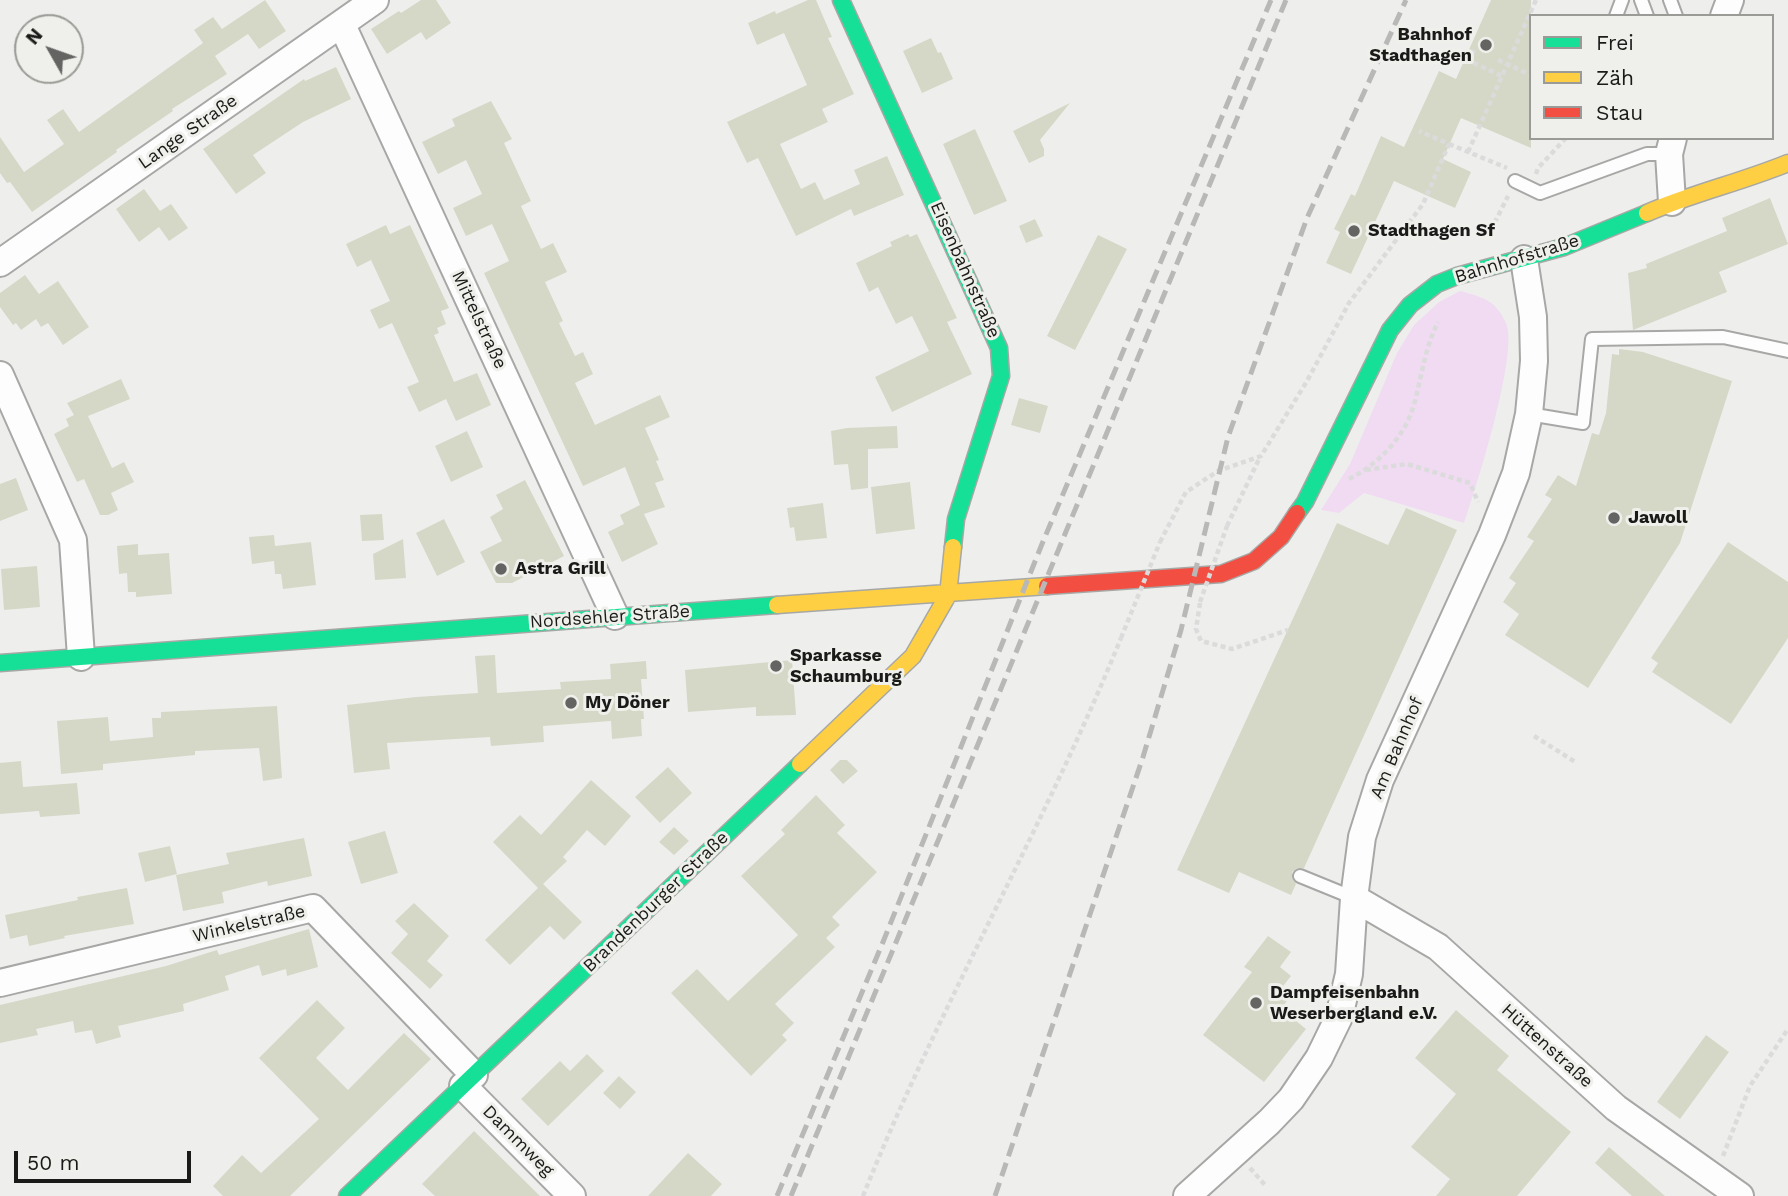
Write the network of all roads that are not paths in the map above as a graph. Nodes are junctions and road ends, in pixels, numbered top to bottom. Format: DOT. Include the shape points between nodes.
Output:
graph roads {
  1 [pos="375,0"];
  2 [pos="841,0"];
  3 [pos="342,24"];
  4 [pos="1670,144"];
  5 [pos="1788,163"];
  6 [pos="1518,177"];
  7 [pos="1672,202"];
  8 [pos="1524,259"];
  9 [pos="0,263"];
  10 [pos="1788,351"];
  11 [pos="0,375"];
  12 [pos="1529,414"];
  13 [pos="1221,574"];
  14 [pos="948,595"];
  15 [pos="615,616"];
  16 [pos="81,657"];
  17 [pos="0,663"];
  18 [pos="1300,876"];
  19 [pos="1354,898"];
  20 [pos="0,983"];
  21 [pos="469,1081"];
  22 [pos="1736,1195"];
  23 [pos="347,1196"];
  24 [pos="572,1196"];
  25 [pos="1186,1196"];
  1 -- 3 [label="street, Lange Straße"];
  2 -- 14 [label="main road, Eisenbahnstraße" via="999,348 1001,376 956,519"];
  3 -- 9 [label="street, Lange Straße"];
  3 -- 15 [label="street, Mittelstraße"];
  4 -- 6 [label="lane" via="1540,193"];
  4 -- 7 [label="street"];
  5 -- 7 [label="main road, Bahnhofstraße"];
  7 -- 8 [label="main road, Bahnhofstraße"];
  8 -- 12 [label="street, Am Bahnhof" via="1533,317"];
  8 -- 13 [label="main road, Bahnhofstraße" via="1457,275 1410,305 1390,330 1305,502 1281,537 1254,561"];
  10 -- 12 [label="lane" via="1723,337 1592,339 1583,423"];
  11 -- 16 [label="street" via="73,540"];
  12 -- 19 [label="street, Am Bahnhof" via="1516,473 1492,535 1380,780 1363,837"];
  13 -- 14 [label="main road, Nordsehler Straße"];
  14 -- 15 [label="main road, Nordsehler Straße"];
  14 -- 21 [label="main road, Brandenburger Straße" via="913,656"];
  15 -- 16 [label="main road, Nordsehler Straße"];
  16 -- 17 [label="main road, Nordsehler Straße"];
  18 -- 19 [label="lane"];
  19 -- 22 [label="street, Hüttenstraße" via="1438,947 1616,1108"];
  19 -- 25 [label="street, Am Bahnhof" via="1349,974 1339,1017 1319,1058 1269,1122"];
  20 -- 21 [label="street, Winkelstraße" via="313,908"];
  21 -- 23 [label="main road, Brandenburger Straße"];
  21 -- 24 [label="street, Dammweg"];
}
